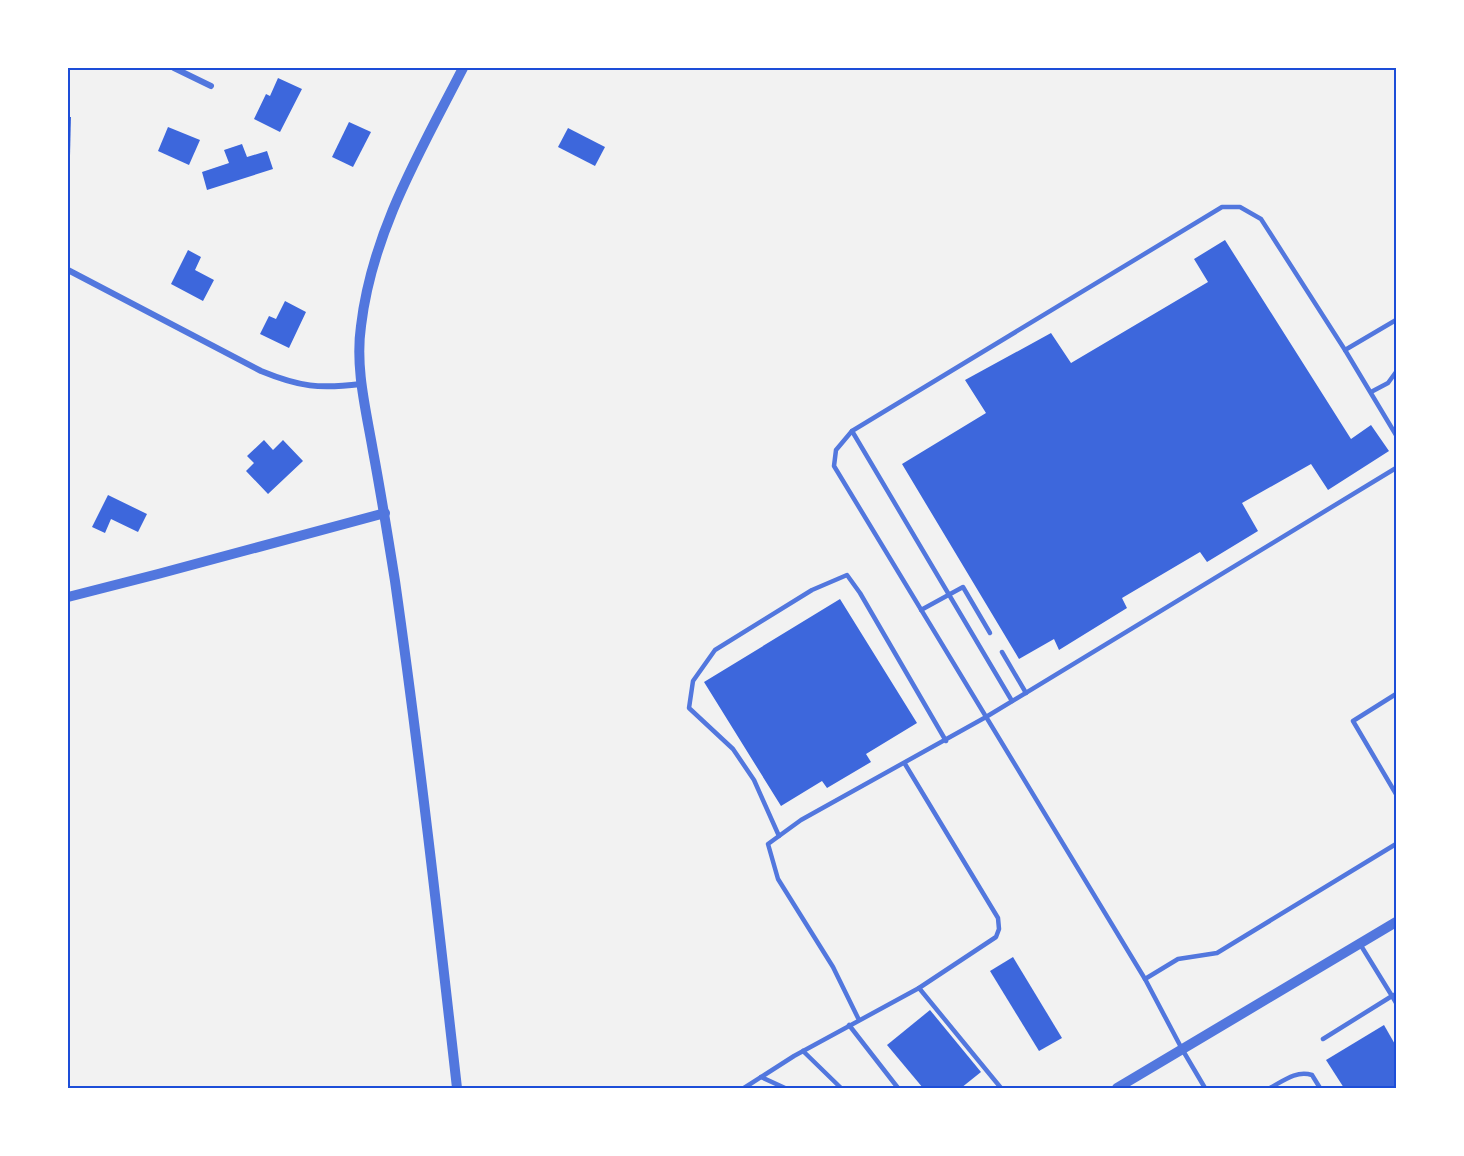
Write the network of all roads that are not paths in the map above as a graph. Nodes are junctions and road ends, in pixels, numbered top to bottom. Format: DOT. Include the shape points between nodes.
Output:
graph roads {
  1 [pos="174,68"];
  2 [pos="463,68"];
  3 [pos="211,86"];
  4 [pos="68,270"];
  5 [pos="1396,320"];
  6 [pos="1345,350"];
  7 [pos="1396,372"];
  8 [pos="361,384"];
  9 [pos="1371,392"];
  10 [pos="852,431"];
  11 [pos="1396,435"];
  12 [pos="1396,468"];
  13 [pos="385,513"];
  14 [pos="949,594"];
  15 [pos="68,597"];
  16 [pos="921,610"];
  17 [pos="990,633"];
  18 [pos="1002,652"];
  19 [pos="1026,693"];
  20 [pos="1396,695"];
  21 [pos="1012,701"];
  22 [pos="986,717"];
  23 [pos="946,741"];
  24 [pos="905,764"];
  25 [pos="1396,794"];
  26 [pos="778,836"];
  27 [pos="1396,844"];
  28 [pos="1396,922"];
  29 [pos="1359,944"];
  30 [pos="1145,979"];
  31 [pos="919,988"];
  32 [pos="1394,995"];
  33 [pos="1396,1003"];
  34 [pos="859,1020"];
  35 [pos="849,1025"];
  36 [pos="1323,1039"];
  37 [pos="1182,1049"];
  38 [pos="803,1052"];
  39 [pos="761,1077"];
  40 [pos="778,1087"];
  41 [pos="457,1089"];
  42 [pos="744,1089"];
  43 [pos="786,1089"];
  44 [pos="840,1089"];
  45 [pos="898,1089"];
  46 [pos="1001,1089"];
  47 [pos="1117,1089"];
  48 [pos="1205,1089"];
  49 [pos="1270,1089"];
  50 [pos="1320,1089"];
  1 -- 3 [label="street"];
  2 -- 8 [label="street" via="411,170 375,256 360,328"];
  4 -- 8 [label="street" via="284,381 326,388"];
  5 -- 6 [label="lane"];
  6 -- 9 [label="lane"];
  6 -- 10 [label="lane" via="1261,219 1240,207 1222,207"];
  7 -- 9 [label="lane" via="1388,383"];
  8 -- 13 [label="street"];
  9 -- 11 [label="lane"];
  10 -- 14 [label="lane"];
  10 -- 16 [label="lane" via="836,450 834,466"];
  12 -- 19 [label="lane"];
  13 -- 15 [label="street"];
  13 -- 41 [label="street"];
  14 -- 16 [label="lane"];
  14 -- 17 [label="lane" via="963,586"];
  14 -- 21 [label="lane"];
  16 -- 22 [label="lane"];
  18 -- 19 [label="lane"];
  19 -- 21 [label="lane"];
  20 -- 25 [label="lane" via="1353,721"];
  21 -- 22 [label="lane"];
  22 -- 23 [label="lane"];
  22 -- 30 [label="lane"];
  23 -- 24 [label="lane"];
  23 -- 26 [label="lane" via="847,575 812,590 716,650 693,681 689,708 733,749 753,780"];
  24 -- 26 [label="lane"];
  24 -- 31 [label="lane" via="998,918 999,929 996,938"];
  26 -- 34 [label="lane" via="768,844 778,879 833,967"];
  27 -- 30 [label="lane" via="1217,953 1178,959"];
  28 -- 29 [label="street"];
  29 -- 32 [label="lane"];
  29 -- 37 [label="street"];
  30 -- 37 [label="lane"];
  31 -- 34 [label="lane"];
  31 -- 46 [label="lane"];
  32 -- 33 [label="lane"];
  32 -- 36 [label="lane"];
  34 -- 35 [label="lane"];
  35 -- 38 [label="lane"];
  35 -- 45 [label="lane"];
  37 -- 47 [label="street"];
  37 -- 48 [label="lane"];
  38 -- 39 [label="lane"];
  38 -- 44 [label="lane"];
  39 -- 40 [label="lane"];
  39 -- 42 [label="lane"];
  40 -- 43 [label="lane"];
  49 -- 50 [label="lane" via="1293,1075 1305,1073 1312,1075"];
}
